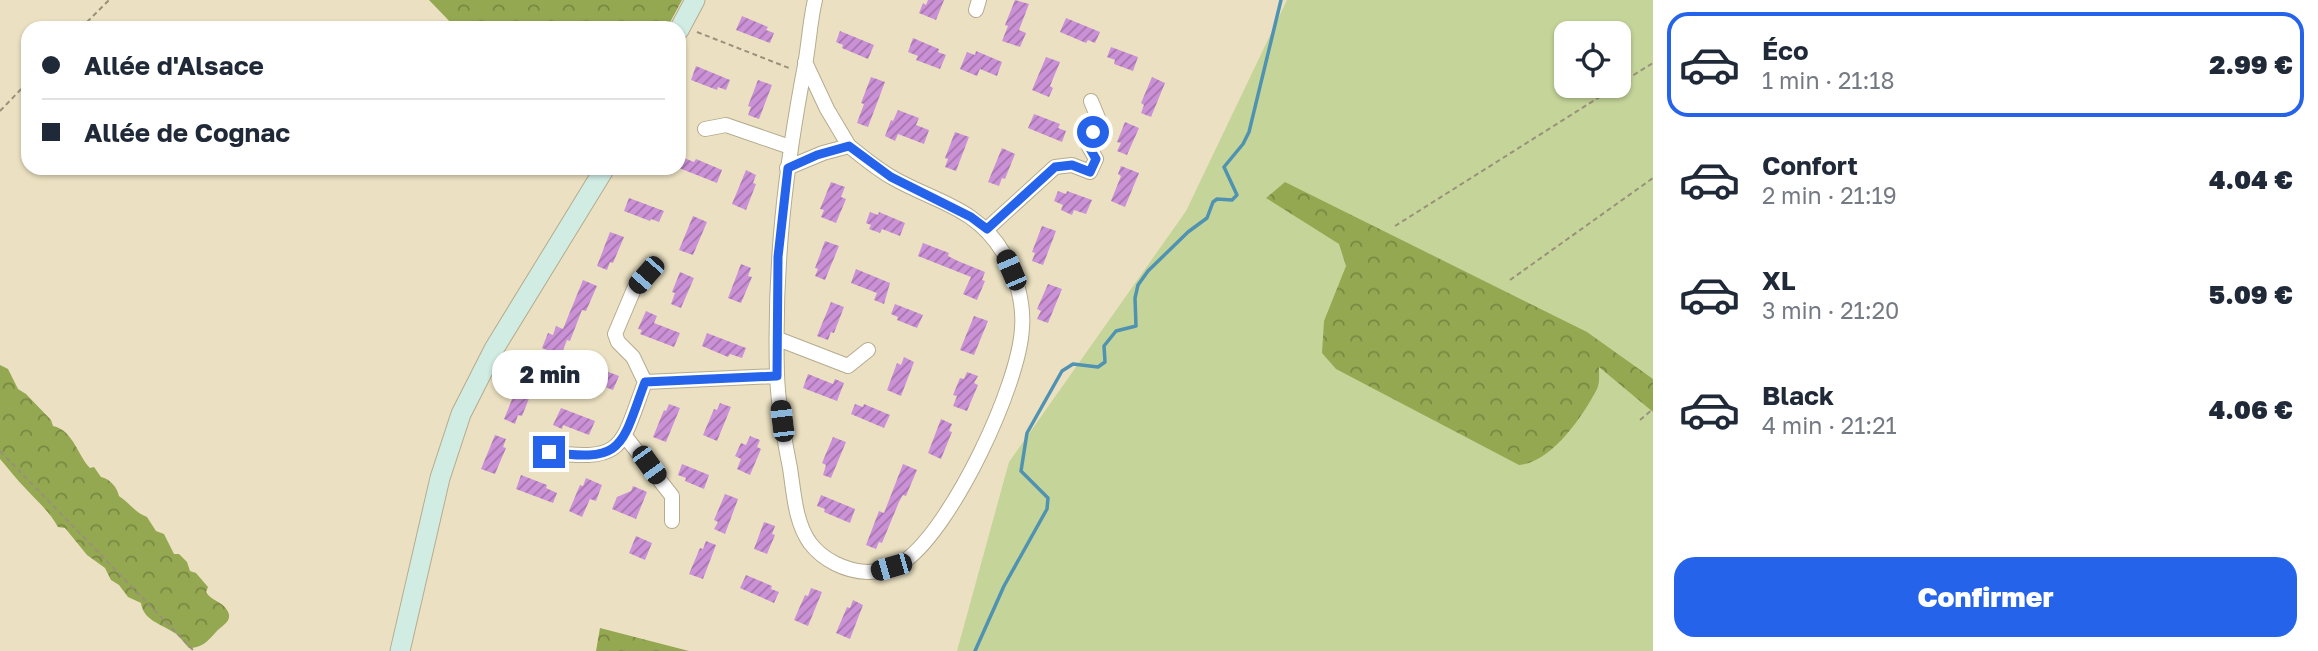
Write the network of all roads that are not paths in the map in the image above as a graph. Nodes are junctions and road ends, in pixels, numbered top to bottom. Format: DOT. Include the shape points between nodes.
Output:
graph roads {
  1 [pos="695,0"];
  2 [pos="815,0"];
  3 [pos="686,24"];
  4 [pos="804,68"];
  5 [pos="1091,101"];
  6 [pos="705,129"];
  7 [pos="849,146"];
  8 [pos="790,147"];
  9 [pos="788,168"];
  10 [pos="601,175"];
  11 [pos="987,229"];
  12 [pos="646,275"];
  13 [pos="778,339"];
  14 [pos="868,350"];
  15 [pos="777,376"];
  16 [pos="645,382"];
  17 [pos="625,436"];
  18 [pos="549,452"];
  19 [pos="672,521"];
  20 [pos="400,651"];
  1 -- 3 [label="street"];
  2 -- 4 [label="street"];
  4 -- 7 [label="street"];
  4 -- 8 [label="street"];
  5 -- 11 [label="street" via="1098,118 1088,145 1096,159 1090,172 1072,165 1055,167"];
  6 -- 8 [label="street" via="726,125"];
  7 -- 9 [label="street"];
  7 -- 11 [label="street" via="891,177 963,212"];
  8 -- 9 [label="street"];
  9 -- 13 [label="street" via="778,248"];
  10 -- 20 [label="street" via="490,356 461,414 440,478"];
  11 -- 15 [label="street" via="1017,284 1022,311 1020,343 1001,404 964,484 925,542 903,562 878,571 856,570 826,558 811,544 797,511"];
  12 -- 16 [label="street" via="634,289 615,334"];
  13 -- 14 [label="street" via="848,366"];
  13 -- 15 [label="street"];
  15 -- 16 [label="street"];
  16 -- 17 [label="street"];
  17 -- 18 [label="street" via="616,446 592,456"];
  17 -- 19 [label="street" via="672,496"];
}
